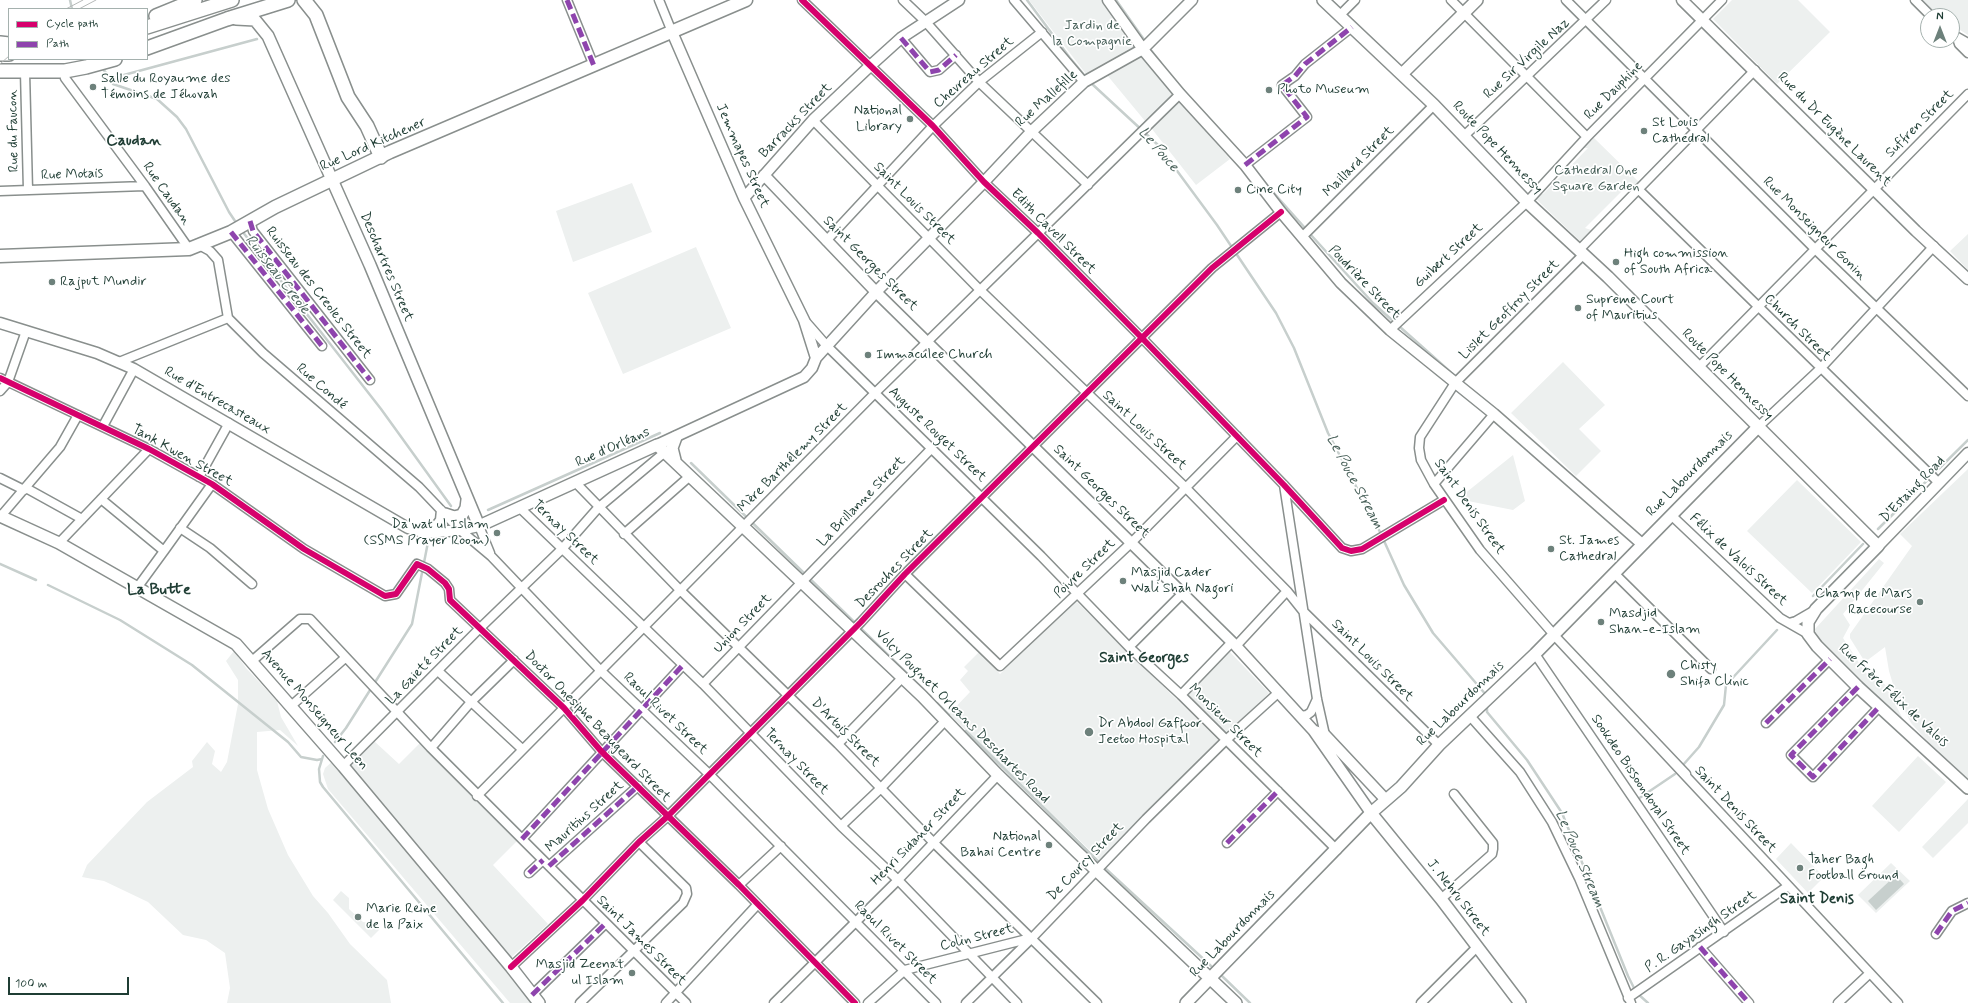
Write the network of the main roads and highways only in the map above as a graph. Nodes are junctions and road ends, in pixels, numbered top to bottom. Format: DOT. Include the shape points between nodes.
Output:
graph roads {
  1 [pos="173,0"];
  2 [pos="194,0"];
  3 [pos="232,0"];
  4 [pos="272,0"];
  5 [pos="288,0"];
  6 [pos="304,0"];
  7 [pos="746,0"];
  8 [pos="1324,0"];
  9 [pos="1477,0"];
  10 [pos="151,15"];
  11 [pos="227,19"];
  12 [pos="148,27"];
  13 [pos="148,40"];
  14 [pos="148,48"];
  15 [pos="108,60"];
  16 [pos="0,63"];
  17 [pos="85,63"];
  18 [pos="0,71"];
  19 [pos="1402,74"];
  20 [pos="381,157"];
  21 [pos="332,179"];
  22 [pos="0,256"];
  23 [pos="1758,427"];
  24 [pos="676,437"];
  25 [pos="661,449"];
  26 [pos="678,464"];
  27 [pos="467,500"];
  28 [pos="443,512"];
  29 [pos="1,516"];
  30 [pos="479,526"];
  31 [pos="1808,634"];
  32 [pos="1968,788"];
  33 [pos="1372,813"];
  34 [pos="1210,978"];
  35 [pos="536,999"];
  36 [pos="1186,1003"];
  37 [pos="1236,1003"];
  38 [pos="1520,1003"];
  1 -- 10 [label="highway"];
  2 -- 10 [label="highway"];
  3 -- 12 [label="highway"];
  4 -- 13 [label="highway"];
  5 -- 11 [label="highway"];
  6 -- 20 [label="highway" via="316,15 348,97 367,126"];
  7 -- 20 [label="main road, Rue Lord Kitchener"];
  8 -- 19 [label="main road, Route Pope Hennessy"];
  9 -- 19 [label="main road"];
  11 -- 14 [label="highway"];
  11 -- 21 [label="main road, Deschartres Street" via="248,18 262,26 299,102"];
  15 -- 17 [label="highway"];
  16 -- 17 [label="highway"];
  17 -- 18 [label="highway" via="65,70"];
  19 -- 23 [label="main road, Route Pope Hennessy" via="1527,202"];
  20 -- 21 [label="main road, Rue Lord Kitchener"];
  21 -- 22 [label="main road, Rue Lord Kitchener" via="194,247"];
  21 -- 27 [label="main road, Deschartres Street" via="412,364"];
  23 -- 31 [label="main road, Route Pope Hennessy" via="1878,546 1816,609 1808,622"];
  23 -- 33 [label="main road, Rue Labourdonnais" via="1535,654"];
  24 -- 26 [label="main road" via="672,448 673,457"];
  25 -- 26 [label="main road, Volcy Pougnet Orleans Deschartes Road"];
  25 -- 30 [label="main road, Rue d'Orléans" via="575,482"];
  26 -- 34 [label="main road, Volcy Pougnet Orleans Deschartes Road" via="902,678 998,775 1100,867"];
  27 -- 28 [label="main road" via="462,515 454,517"];
  27 -- 30 [label="main road, Deschartres Street"];
  29 -- 35 [label="main road, Avenue Monseigneur Leen" via="59,543 236,644 343,766"];
  31 -- 32 [label="main road, Rue Frère Félix de Valois" via="1858,687"];
  33 -- 34 [label="main road, Rue Labourdonnais"];
  33 -- 38 [label="main road, J. Nehru Street"];
  34 -- 36 [label="main road, Rue Labourdonnais"];
  34 -- 37 [label="main road, Volcy Pougnet Orleans Deschartes Road"];
}
